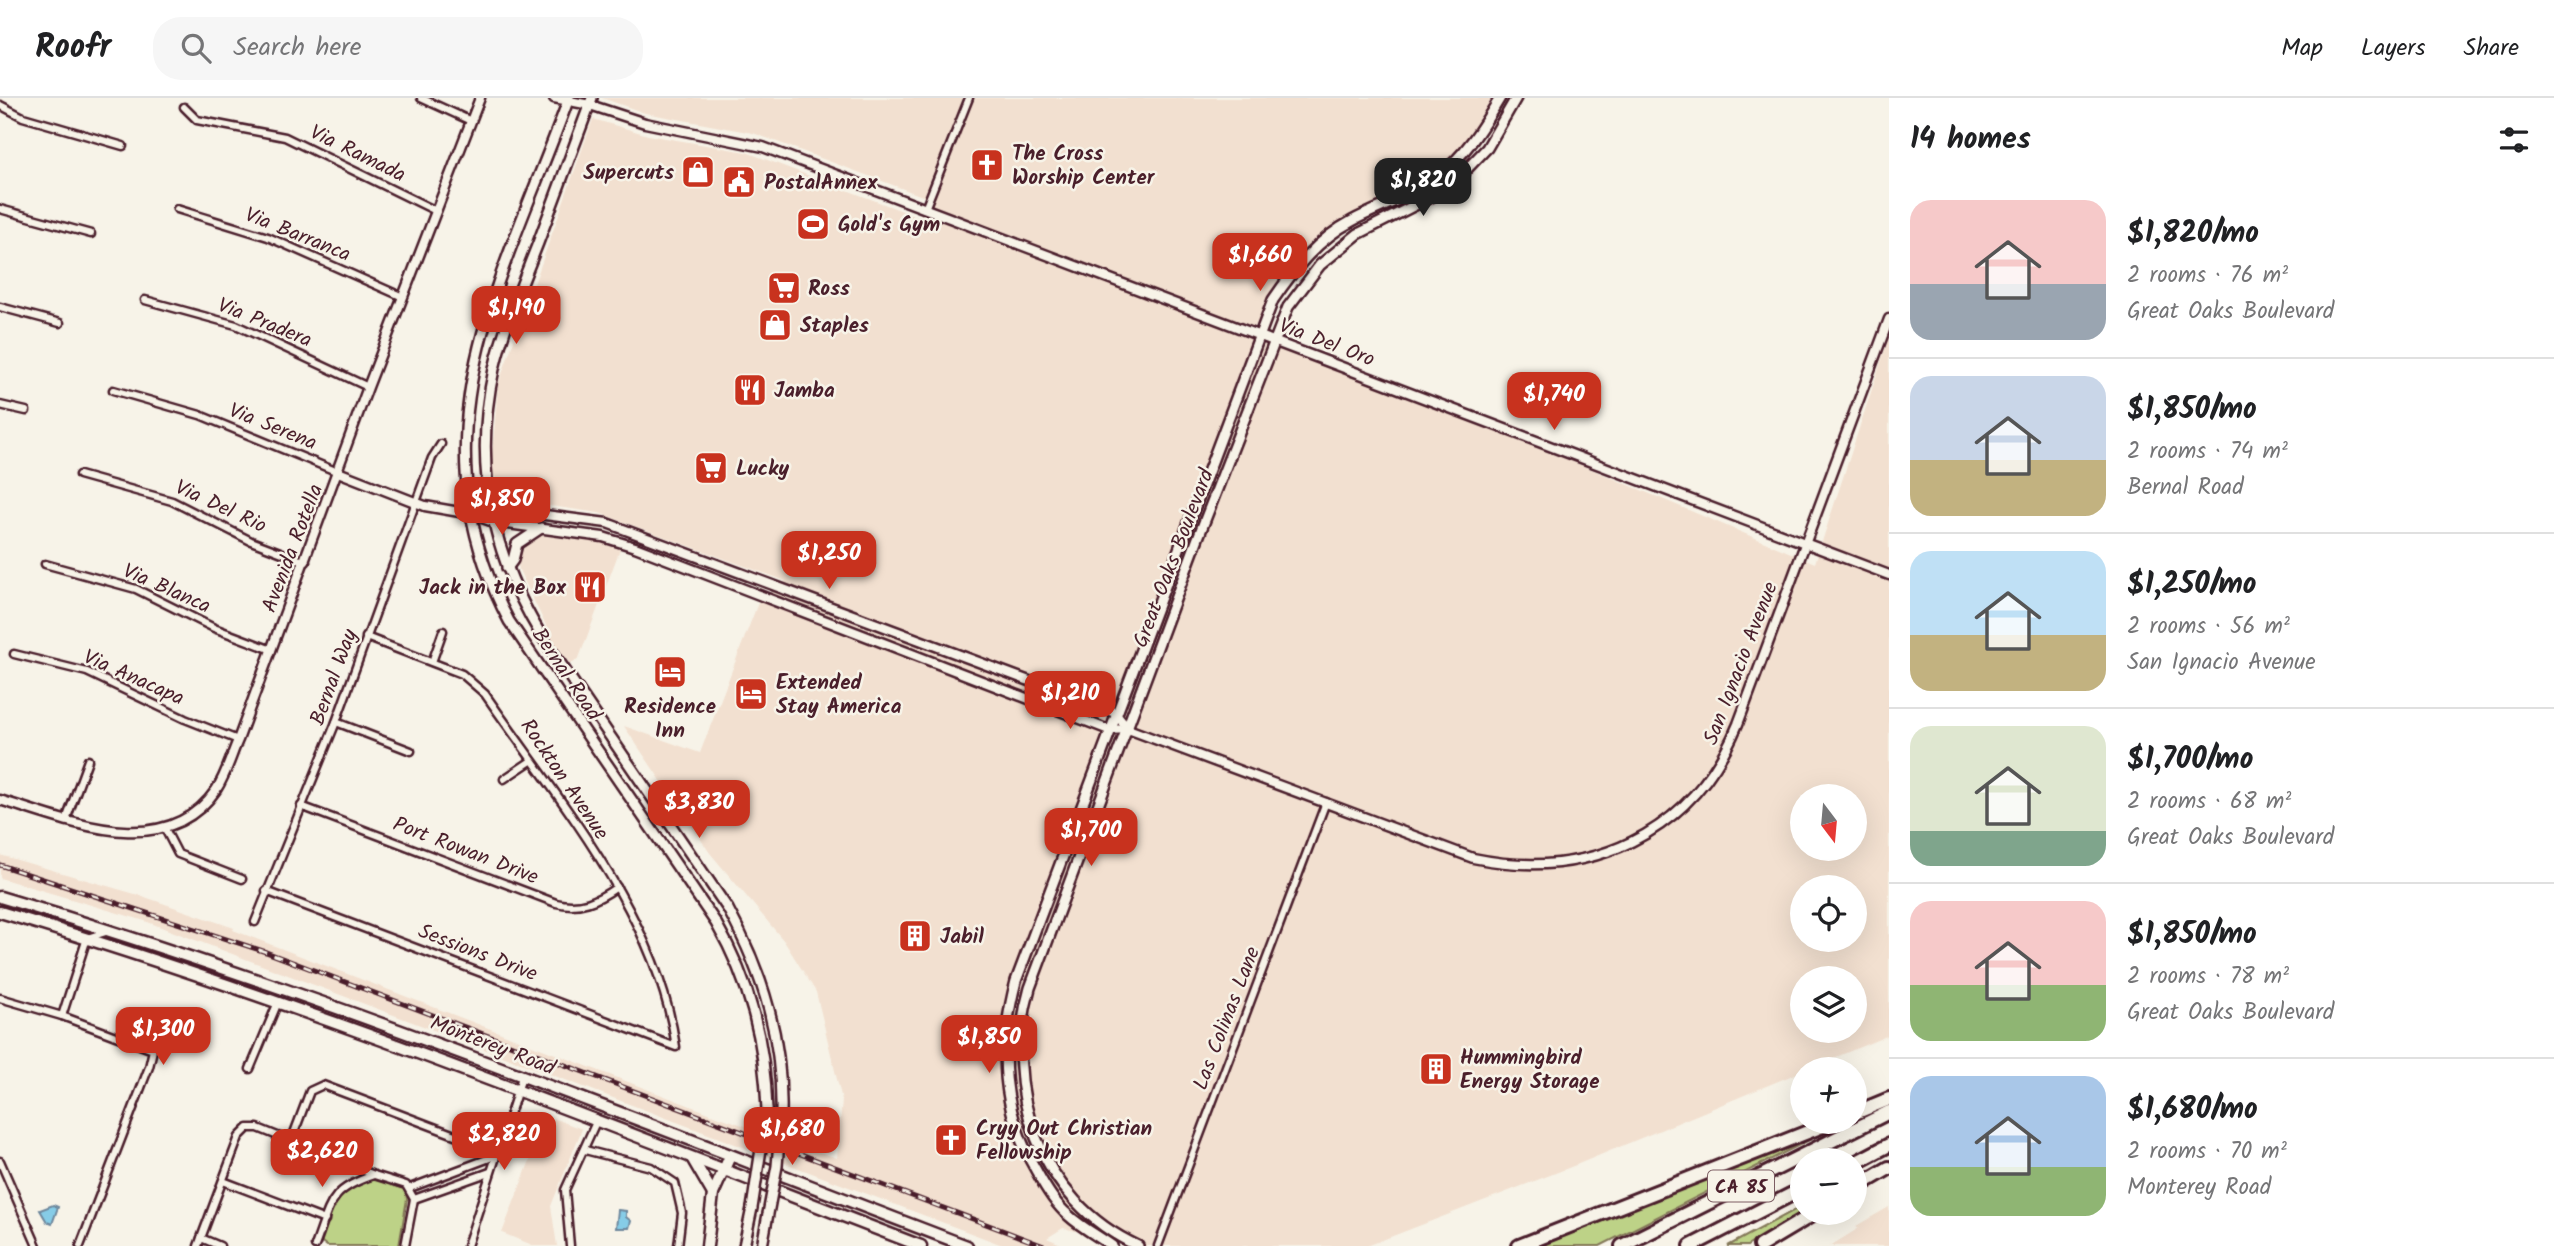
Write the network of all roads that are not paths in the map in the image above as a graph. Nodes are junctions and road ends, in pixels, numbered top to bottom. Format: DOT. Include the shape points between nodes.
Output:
graph roads {
  1 [pos="421,98"];
  2 [pos="480,98"];
  3 [pos="554,98"];
  4 [pos="580,98"];
  5 [pos="969,98"];
  6 [pos="1500,98"];
  7 [pos="1516,98"];
  8 [pos="568,100"];
  9 [pos="591,102"];
  10 [pos="0,105"];
  11 [pos="184,107"];
  12 [pos="471,121"];
  13 [pos="123,146"];
  14 [pos="0,209"];
  15 [pos="177,209"];
  16 [pos="925,209"];
  17 [pos="436,211"];
  18 [pos="91,234"];
  19 [pos="498,289"];
  20 [pos="403,297"];
  21 [pos="145,300"];
  22 [pos="0,307"];
  23 [pos="509,318"];
  24 [pos="1889,319"];
  25 [pos="60,323"];
  26 [pos="1258,334"];
  27 [pos="1275,340"];
  28 [pos="368,387"];
  29 [pos="113,390"];
  30 [pos="0,405"];
  31 [pos="26,411"];
  32 [pos="441,444"];
  33 [pos="338,472"];
  34 [pos="79,475"];
  35 [pos="416,504"];
  36 [pos="492,510"];
  37 [pos="471,513"];
  38 [pos="493,522"];
  39 [pos="1186,526"];
  40 [pos="541,528"];
  41 [pos="1198,538"];
  42 [pos="1804,542"];
  43 [pos="306,562"];
  44 [pos="45,564"];
  45 [pos="725,566"];
  46 [pos="507,568"];
  47 [pos="1889,575"];
  48 [pos="716,578"];
  49 [pos="443,631"];
  50 [pos="366,637"];
  51 [pos="272,650"];
  52 [pos="14,654"];
  53 [pos="432,662"];
  54 [pos="1115,713"];
  55 [pos="336,722"];
  56 [pos="1128,729"];
  57 [pos="1109,730"];
  58 [pos="238,740"];
  59 [pos="411,751"];
  60 [pos="88,760"];
  61 [pos="531,761"];
  62 [pos="504,779"];
  63 [pos="0,800"];
  64 [pos="1326,803"];
  65 [pos="301,806"];
  66 [pos="66,820"];
  67 [pos="164,827"];
  68 [pos="242,879"];
  69 [pos="617,887"];
  70 [pos="266,891"];
  71 [pos="0,897"];
  72 [pos="1047,901"];
  73 [pos="1060,906"];
  74 [pos="0,912"];
  75 [pos="256,922"];
  76 [pos="112,930"];
  77 [pos="87,938"];
  78 [pos="0,998"];
  79 [pos="278,1002"];
  80 [pos="62,1016"];
  81 [pos="676,1047"];
  82 [pos="250,1069"];
  83 [pos="522,1077"];
  84 [pos="517,1091"];
  85 [pos="1889,1099"];
  86 [pos="1867,1108"];
  87 [pos="1889,1112"];
  88 [pos="596,1122"];
  89 [pos="1803,1134"];
  90 [pos="291,1141"];
  91 [pos="1889,1145"];
  92 [pos="585,1150"];
  93 [pos="496,1154"];
  94 [pos="730,1156"];
  95 [pos="692,1157"];
  96 [pos="1867,1157"];
  97 [pos="0,1161"];
  98 [pos="1889,1168"];
  99 [pos="724,1170"];
  100 [pos="490,1172"];
  101 [pos="374,1175"];
  102 [pos="223,1181"];
  103 [pos="1867,1181"];
  104 [pos="410,1188"];
  105 [pos="713,1194"];
  106 [pos="1790,1195"];
  107 [pos="414,1199"];
  108 [pos="325,1220"];
  109 [pos="1795,1225"];
  110 [pos="927,1231"];
  111 [pos="889,1234"];
  112 [pos="201,1238"];
  113 [pos="318,1245"];
  114 [pos="37,1246"];
  115 [pos="80,1246"];
  116 [pos="198,1246"];
  117 [pos="220,1246"];
  118 [pos="405,1246"];
  119 [pos="467,1246"];
  120 [pos="570,1246"];
  121 [pos="678,1246"];
  122 [pos="707,1246"];
  123 [pos="744,1246"];
  124 [pos="762,1246"];
  125 [pos="896,1246"];
  126 [pos="920,1246"];
  127 [pos="967,1246"];
  128 [pos="1112,1246"];
  129 [pos="1138,1246"];
  130 [pos="1158,1246"];
  131 [pos="1519,1246"];
  132 [pos="1622,1246"];
  133 [pos="1691,1246"];
  134 [pos="1760,1246"];
  1 -- 12 [label="street"];
  2 -- 12 [label="street, Avenida Rotella"];
  3 -- 8 [label="street, Via Del Oro"];
  4 -- 9 [label="street, Via Del Oro"];
  5 -- 16 [label="street"];
  6 -- 26 [label="main road, Great Oaks Boulevard" via="1476,139 1438,176 1394,203 1350,222 1310,253 1273,300"];
  7 -- 27 [label="main road, Great Oaks Boulevard" via="1487,148 1447,187 1359,234 1320,265 1288,307"];
  8 -- 9 [label="street, Via Del Oro"];
  8 -- 19 [label="main road, Bernal Road"];
  9 -- 16 [label="street, Via Del Oro" via="645,123 744,142"];
  9 -- 23 [label="main road, Bernal Road"];
  10 -- 13 [label="street" via="23,117"];
  11 -- 17 [label="street, Via Ramada" via="197,120 285,137"];
  12 -- 17 [label="street, Avenida Rotella"];
  14 -- 18 [label="street"];
  15 -- 20 [label="street, Via Barranca" via="268,237"];
  16 -- 26 [label="street, Via Del Oro"];
  17 -- 20 [label="street, Avenida Rotella"];
  19 -- 23 [label="main road"];
  19 -- 37 [label="main road, Bernal Road" via="467,392 464,453"];
  20 -- 28 [label="street, Avenida Rotella"];
  21 -- 28 [label="street, Via Pradera" via="236,325"];
  22 -- 25 [label="street"];
  23 -- 36 [label="main road, Bernal Road" via="488,409 486,458"];
  24 -- 42 [label="street, San Ignacio Avenue"];
  26 -- 27 [label="street, Via Del Oro"];
  26 -- 39 [label="main road, Great Oaks Boulevard"];
  27 -- 41 [label="main road, Great Oaks Boulevard"];
  27 -- 42 [label="street, Via Del Oro"];
  28 -- 33 [label="street, Avenida Rotella"];
  29 -- 33 [label="street, Via Serena" via="200,415"];
  30 -- 31 [label="street"];
  32 -- 35 [label="street, Bernal Way"];
  33 -- 35 [label="street, Via Serena"];
  33 -- 43 [label="street, Avenida Rotella"];
  34 -- 43 [label="street, Via Del Rio" via="172,501 250,541"];
  35 -- 37 [label="street, San Ignacio Avenue"];
  35 -- 50 [label="street, Bernal Way"];
  36 -- 37 [label="street, San Ignacio Avenue"];
  36 -- 38 [label="main road, Bernal Road"];
  36 -- 45 [label="street, San Ignacio Avenue" via="607,523"];
  37 -- 38 [label="street, San Ignacio Avenue"];
  37 -- 123 [label="main road, Bernal Road, bridge" via="488,574 509,621 705,907 734,957 760,1032 767,1110"];
  38 -- 40 [label="street, San Ignacio Avenue"];
  38 -- 46 [label="main road, Bernal Road"];
  39 -- 41 [label="main road"];
  39 -- 54 [label="main road, Great Oaks Boulevard"];
  40 -- 46 [label="main road" via="517,544"];
  40 -- 48 [label="street, San Ignacio Avenue" via="603,537"];
  41 -- 56 [label="main road, Great Oaks Boulevard"];
  42 -- 47 [label="street, Via Del Oro"];
  42 -- 64 [label="street, San Ignacio Avenue" via="1727,750 1688,803 1645,835 1570,863 1506,865 1474,858"];
  43 -- 51 [label="street, Avenida Rotella"];
  44 -- 51 [label="street, Via Blanca" via="135,589"];
  45 -- 48 [label="street"];
  45 -- 54 [label="street, San Ignacio Avenue"];
  46 -- 124 [label="main road, Bernal Road, bridge" via="541,635 745,940 773,1018 782,1079"];
  48 -- 57 [label="street, San Ignacio Avenue"];
  49 -- 53 [label="street"];
  50 -- 53 [label="street, Rockton Avenue"];
  50 -- 55 [label="street, Bernal Way"];
  51 -- 58 [label="street, Avenida Rotella"];
  52 -- 58 [label="street, Via Anacapa" via="88,672"];
  53 -- 61 [label="street, Rockton Avenue" via="475,683"];
  54 -- 56 [label="street"];
  54 -- 57 [label="main road, Great Oaks Boulevard"];
  55 -- 59 [label="street"];
  55 -- 65 [label="street, Bernal Way"];
  56 -- 57 [label="street, San Ignacio Avenue"];
  56 -- 64 [label="street, San Ignacio Avenue"];
  56 -- 73 [label="main road, Great Oaks Boulevard"];
  57 -- 72 [label="main road, Great Oaks Boulevard"];
  58 -- 67 [label="street, Avenida Rotella" via="216,789 202,804"];
  60 -- 66 [label="street"];
  61 -- 62 [label="street"];
  61 -- 69 [label="street, Rockton Avenue"];
  63 -- 66 [label="street, Avenida Rotella"];
  64 -- 130 [label="street, Las Colinas Lane"];
  65 -- 69 [label="street, Port Rowan Drive" via="556,903 588,904"];
  65 -- 70 [label="street, Bernal Way"];
  66 -- 67 [label="street, Avenida Rotella" via="132,833"];
  67 -- 68 [label="street" via="178,855"];
  69 -- 81 [label="street, Rockton Avenue" via="658,967"];
  70 -- 75 [label="street, Bernal Way"];
  70 -- 81 [label="street, Sessions Drive"];
  71 -- 76 [label="main road, Monterey Road"];
  72 -- 73 [label="main road"];
  72 -- 128 [label="main road, Great Oaks Boulevard" via="1007,1015 1005,1082 1026,1153 1046,1188 1067,1215"];
  73 -- 129 [label="main road, Great Oaks Boulevard" via="1030,988 1020,1033 1019,1073 1025,1108 1044,1158 1065,1189 1110,1231"];
  74 -- 77 [label="main road, Monterey Road"];
  76 -- 77 [label="street"];
  76 -- 83 [label="main road, Monterey Road" via="286,988"];
  77 -- 79 [label="main road, Monterey Road"];
  77 -- 80 [label="street"];
  78 -- 80 [label="street"];
  79 -- 82 [label="street"];
  79 -- 84 [label="main road, Monterey Road"];
  80 -- 115 [label="street" via="153,1050"];
  83 -- 84 [label="street"];
  83 -- 94 [label="main road, Monterey Road"];
  84 -- 88 [label="main road, Monterey Road"];
  84 -- 93 [label="street"];
  85 -- 86 [label="highway"];
  87 -- 132 [label="highway, CA 85"];
  88 -- 92 [label="street"];
  88 -- 95 [label="main road, Monterey Road"];
  89 -- 131 [label="highway"];
  90 -- 93 [label="street" via="310,1091 323,1085"];
  90 -- 101 [label="street"];
  90 -- 102 [label="street" via="248,1128 239,1137"];
  91 -- 96 [label="highway"];
  92 -- 120 [label="street" via="565,1190"];
  92 -- 121 [label="street" via="651,1167 676,1183 682,1213"];
  93 -- 100 [label="street"];
  93 -- 104 [label="street"];
  94 -- 99 [label="main road"];
  94 -- 110 [label="main road, Monterey Road"];
  95 -- 99 [label="main road, Monterey Road"];
  95 -- 105 [label="main road"];
  97 -- 114 [label="street"];
  98 -- 103 [label="highway"];
  99 -- 105 [label="main road"];
  99 -- 111 [label="main road, Monterey Road"];
  100 -- 107 [label="street"];
  100 -- 119 [label="street"];
  101 -- 104 [label="street"];
  101 -- 108 [label="street" via="334,1195"];
  102 -- 108 [label="street"];
  102 -- 112 [label="street"];
  104 -- 107 [label="street"];
  105 -- 122 [label="main road"];
  106 -- 133 [label="highway, CA 85"];
  107 -- 118 [label="street"];
  108 -- 113 [label="street"];
  109 -- 134 [label="highway"];
  110 -- 126 [label="main road"];
  110 -- 127 [label="main road, Monterey Road"];
  111 -- 125 [label="main road"];
  111 -- 126 [label="main road, Monterey Road"];
  112 -- 116 [label="street"];
  112 -- 117 [label="street"];
}
